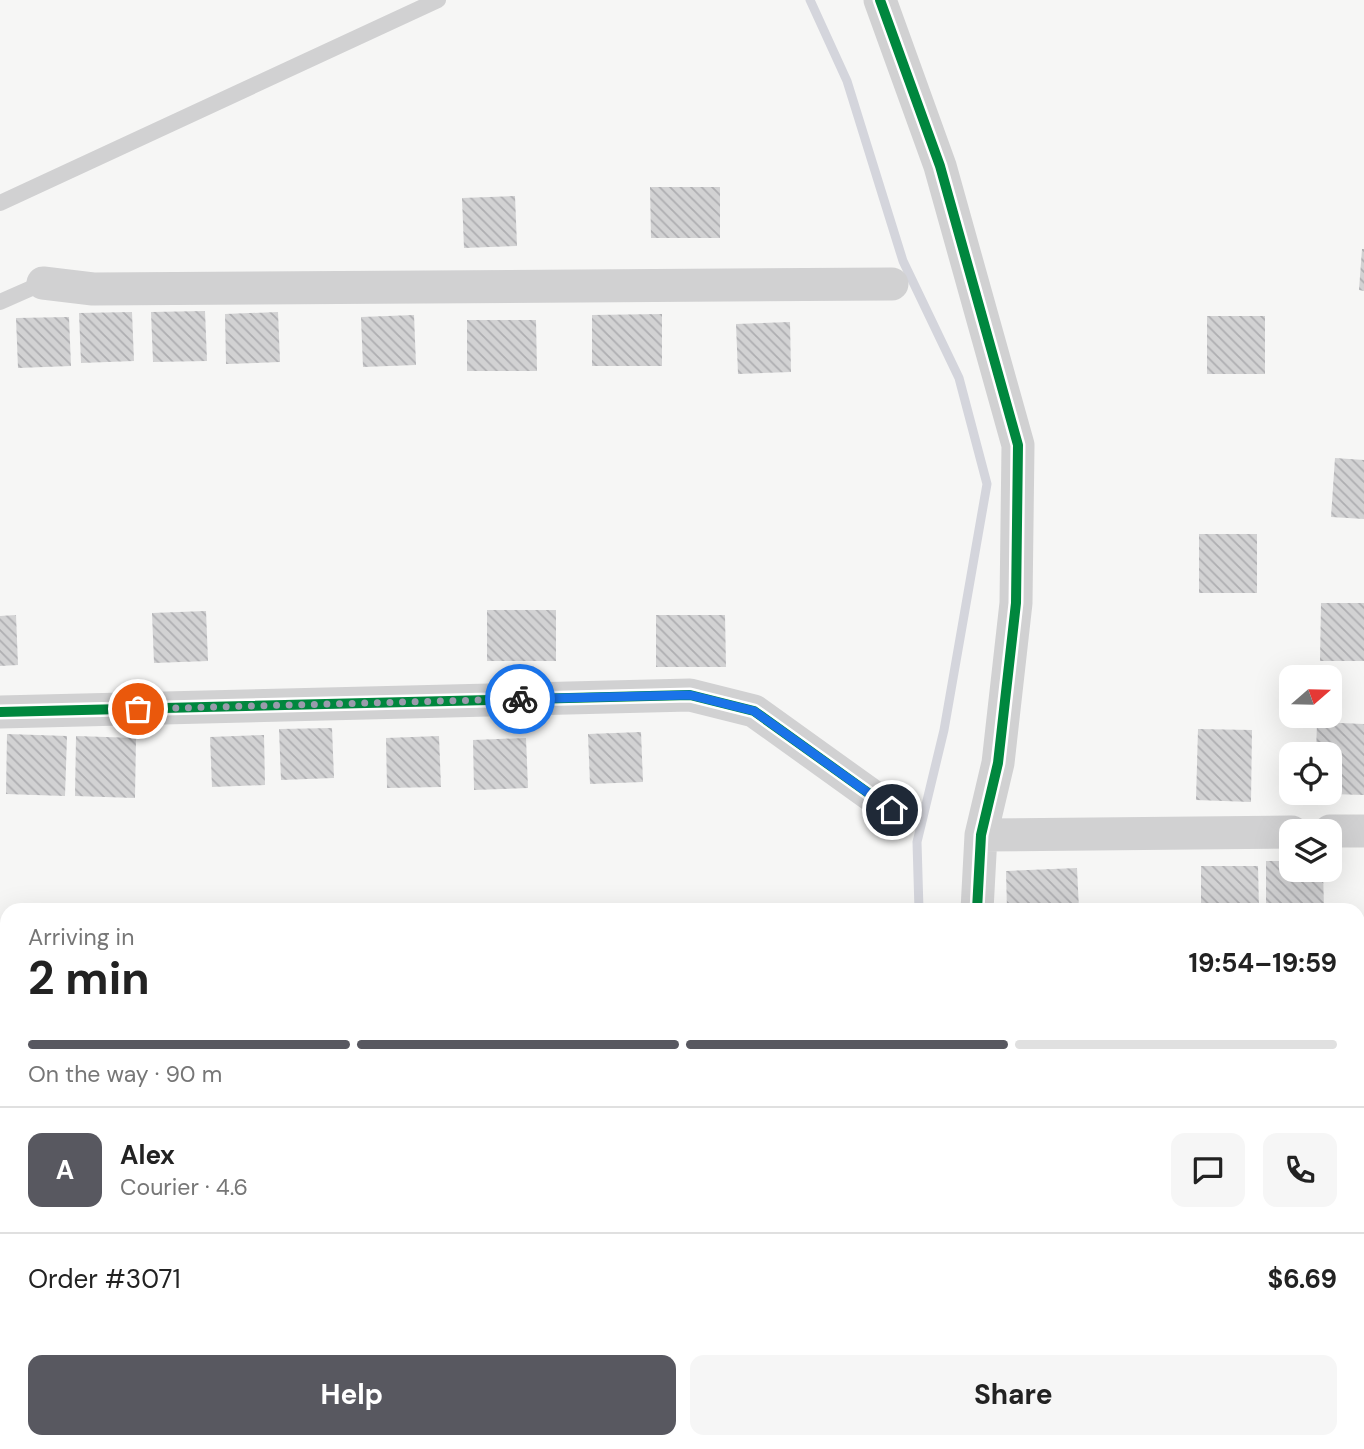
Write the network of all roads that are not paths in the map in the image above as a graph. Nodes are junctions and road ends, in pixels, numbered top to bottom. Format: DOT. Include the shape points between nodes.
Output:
graph roads {
  1 [pos="438,0"];
  2 [pos="880,0"];
  3 [pos="0,203"];
  4 [pos="43,283"];
  5 [pos="891,284"];
  6 [pos="0,302"];
  7 [pos="0,712"];
  8 [pos="892,810"];
  9 [pos="1342,831"];
  10 [pos="1364,831"];
  11 [pos="1279,832"];
  12 [pos="981,835"];
  13 [pos="977,903"];
  1 -- 3 [label="lane"];
  2 -- 12 [label="street" via="940,166 1018,445 1016,603 998,763"];
  4 -- 5 [label="street" via="93,289"];
  4 -- 6 [label="lane"];
  7 -- 8 [label="street" via="690,695 754,711"];
  9 -- 10 [label="street"];
  11 -- 12 [label="street"];
  12 -- 13 [label="street"];
}
